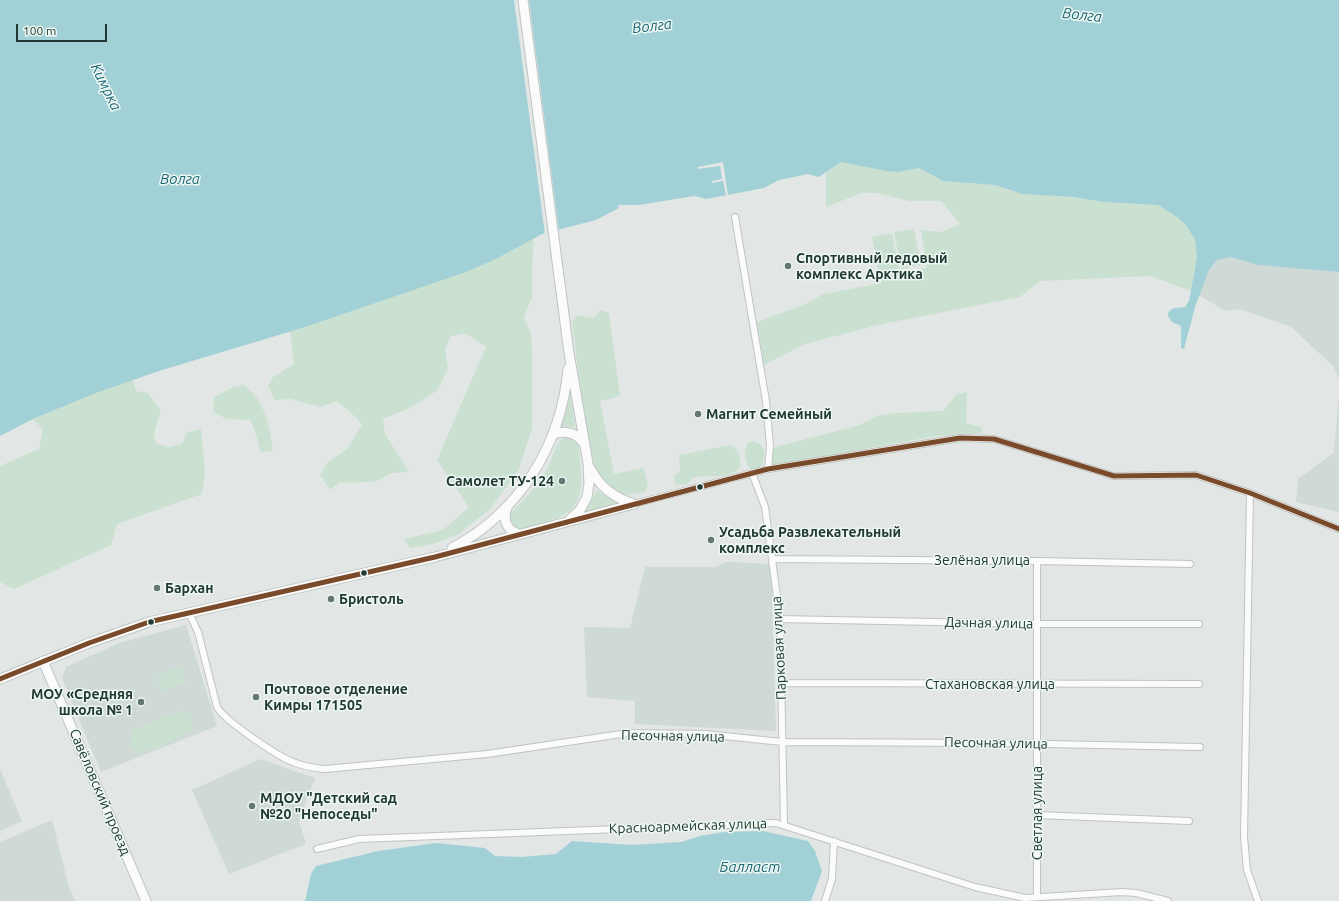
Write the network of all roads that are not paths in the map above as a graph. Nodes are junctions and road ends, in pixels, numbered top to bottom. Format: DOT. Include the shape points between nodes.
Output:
graph roads {
  1 [pos="524,0"];
  2 [pos="735,217"];
  3 [pos="569,353"];
  4 [pos="554,434"];
  5 [pos="584,442"];
  6 [pos="588,463"];
  7 [pos="768,469"];
  8 [pos="752,473"];
  9 [pos="1250,493"];
  10 [pos="634,504"];
  11 [pos="507,508"];
  12 [pos="564,523"];
  13 [pos="1339,529"];
  14 [pos="519,534"];
  15 [pos="435,557"];
  16 [pos="773,559"];
  17 [pos="1037,560"];
  18 [pos="1190,564"];
  19 [pos="189,613"];
  20 [pos="780,619"];
  21 [pos="1037,624"];
  22 [pos="1199,624"];
  23 [pos="43,661"];
  24 [pos="0,679"];
  25 [pos="782,683"];
  26 [pos="1037,684"];
  27 [pos="1199,684"];
  28 [pos="782,742"];
  29 [pos="1037,744"];
  30 [pos="1200,747"];
  31 [pos="1037,815"];
  32 [pos="1189,821"];
  33 [pos="784,825"];
  34 [pos="834,842"];
  35 [pos="317,849"];
  36 [pos="1037,897"];
  37 [pos="146,901"];
  38 [pos="825,901"];
  39 [pos="1168,901"];
  40 [pos="1258,901"];
  1 -- 3 [label="main road"];
  2 -- 7 [label="street" via="766,401 770,446"];
  3 -- 4 [label="main road" via="565,394"];
  3 -- 5 [label="main road"];
  4 -- 5 [label="main road" via="570,433"];
  4 -- 11 [label="main road" via="531,478"];
  5 -- 6 [label="main road"];
  6 -- 10 [label="main road" via="594,476 604,487 615,496"];
  6 -- 12 [label="main road" via="587,496 578,512"];
  7 -- 8 [label="street"];
  7 -- 9 [label="street" via="960,438 994,439 1114,476 1196,475"];
  8 -- 10 [label="street"];
  8 -- 16 [label="street, Парковая улица" via="765,507"];
  9 -- 13 [label="street"];
  9 -- 40 [label="street" via="1244,838 1247,870"];
  10 -- 12 [label="main road"];
  11 -- 14 [label="main road" via="506,524"];
  11 -- 15 [label="main road" via="473,536"];
  12 -- 14 [label="main road"];
  14 -- 15 [label="main road"];
  15 -- 19 [label="main road"];
  16 -- 17 [label="street, Зелёная улица"];
  16 -- 20 [label="street, Парковая улица"];
  17 -- 18 [label="street, Зелёная улица"];
  17 -- 21 [label="street, Светлая улица"];
  19 -- 23 [label="main road" via="128,629"];
  19 -- 28 [label="street, Песочная улица" via="198,632 220,712 286,759 310,767 325,769 487,754 628,733 705,734"];
  20 -- 21 [label="street, Дачная улица"];
  20 -- 25 [label="street, Парковая улица"];
  21 -- 22 [label="street, Дачная улица"];
  21 -- 26 [label="street, Светлая улица"];
  23 -- 24 [label="main road"];
  23 -- 37 [label="main road, Савёловский проезд"];
  25 -- 26 [label="street, Стахановская улица"];
  25 -- 28 [label="street, Парковая улица"];
  26 -- 27 [label="street, Стахановская улица"];
  26 -- 29 [label="street, Светлая улица"];
  28 -- 29 [label="street, Песочная улица"];
  28 -- 33 [label="street, Парковая улица"];
  29 -- 30 [label="street, Песочная улица"];
  29 -- 31 [label="street, Светлая улица"];
  31 -- 32 [label="street"];
  31 -- 36 [label="street, Светлая улица"];
  33 -- 34 [label="street, Красноармейская улица"];
  33 -- 35 [label="street, Красноармейская улица" via="776,823 359,839"];
  34 -- 36 [label="street, Красноармейская улица" via="975,887 1025,898"];
  34 -- 38 [label="street" via="832,879"];
  36 -- 39 [label="street, Красноармейская улица" via="1122,892"];
}
